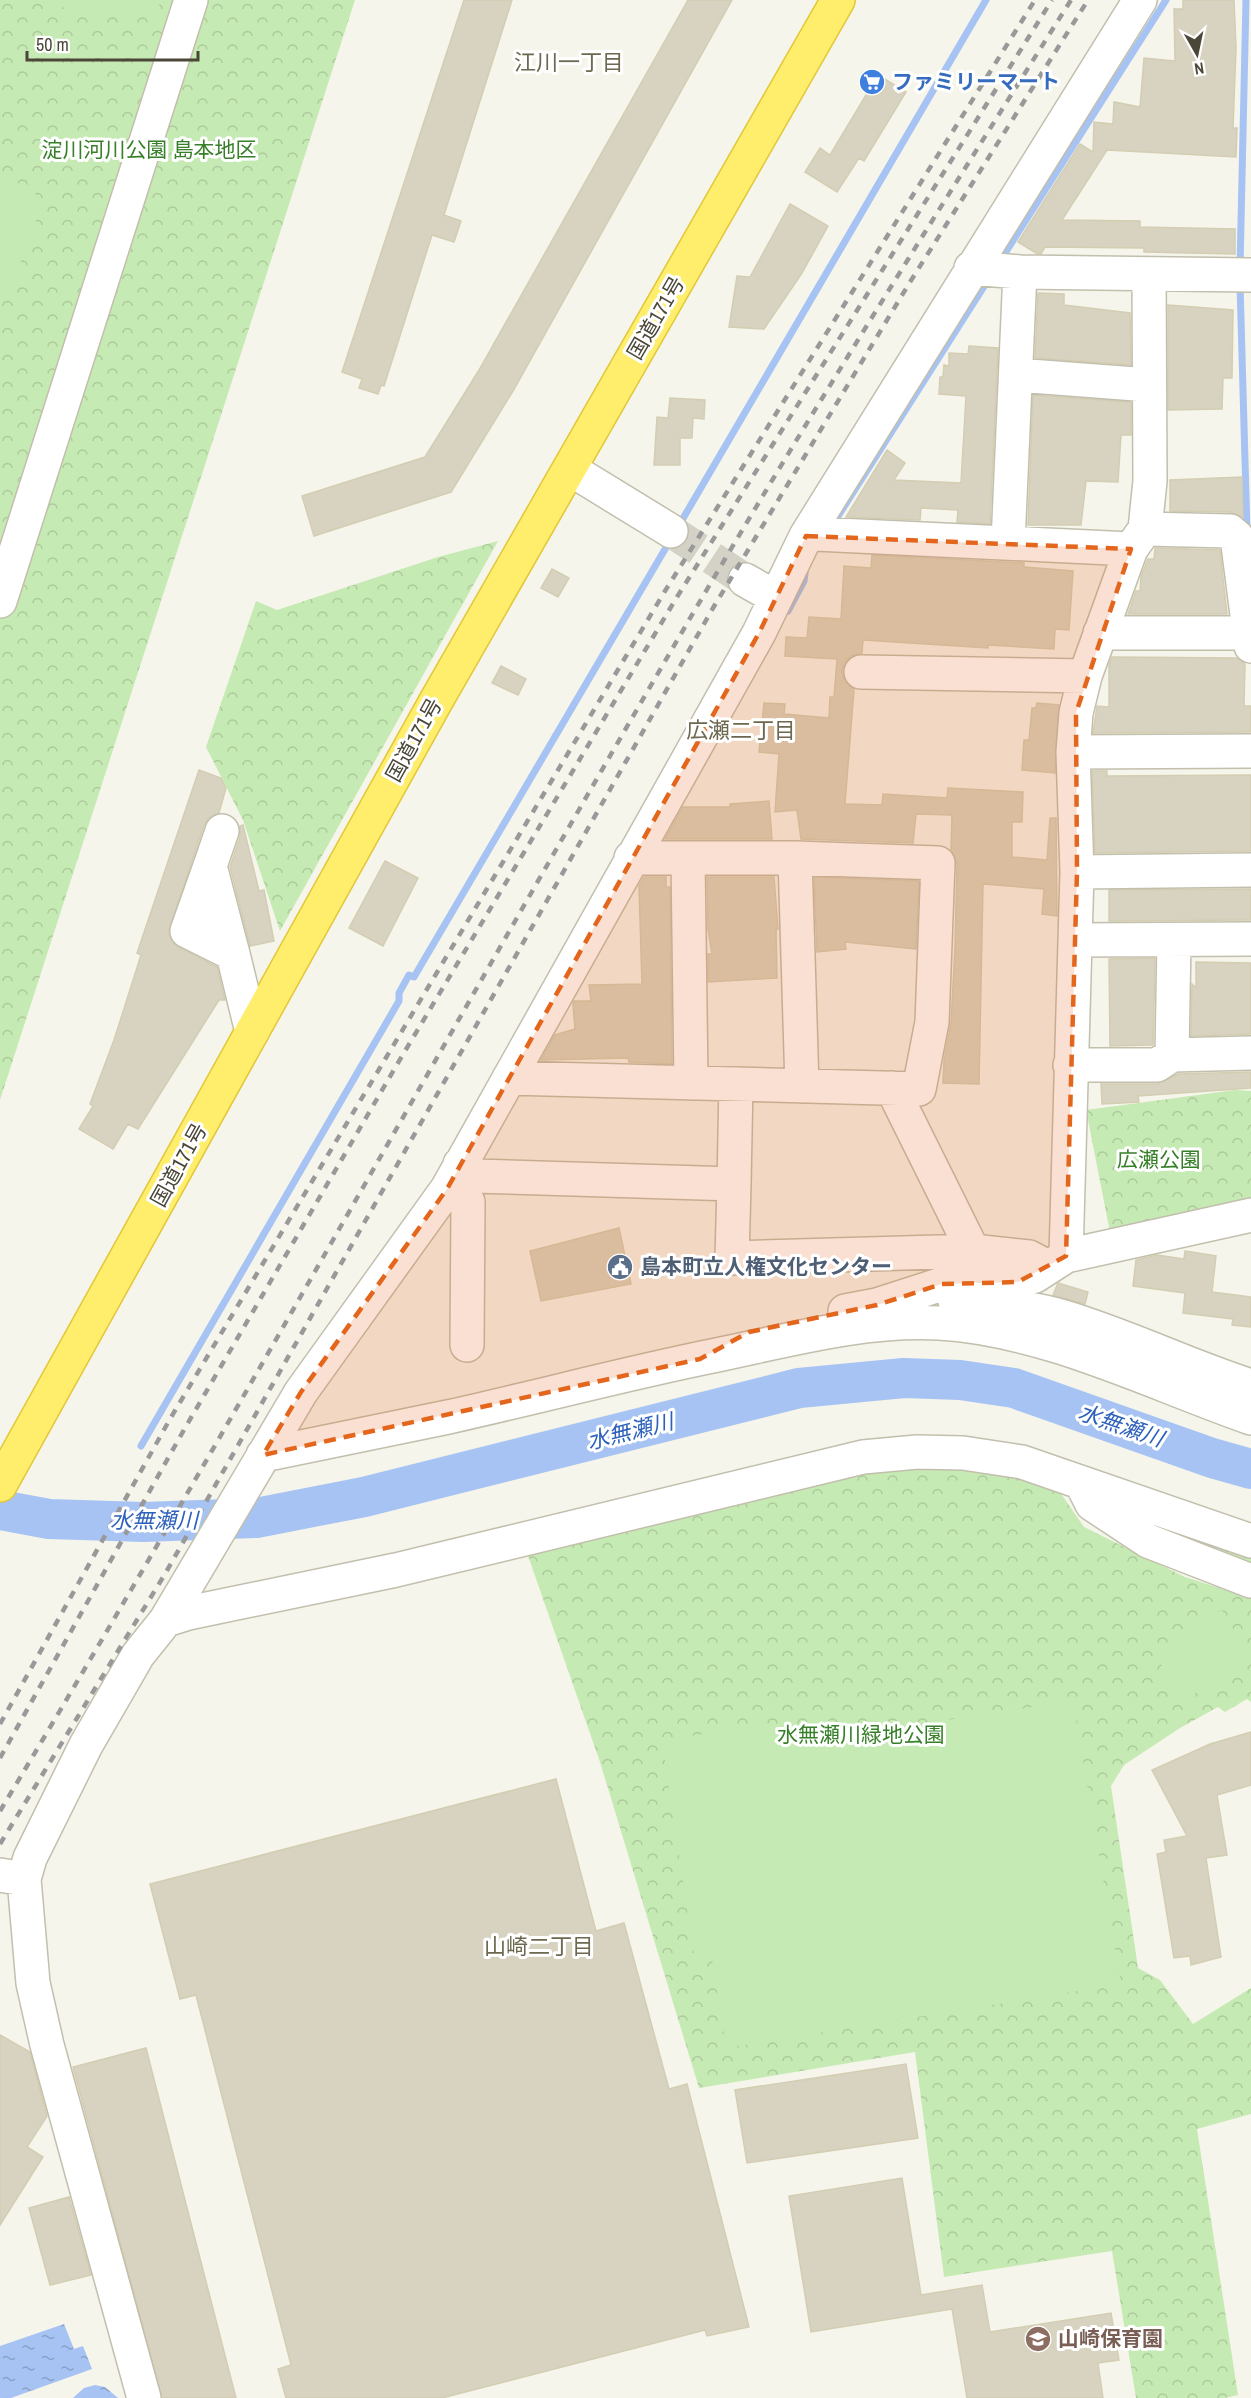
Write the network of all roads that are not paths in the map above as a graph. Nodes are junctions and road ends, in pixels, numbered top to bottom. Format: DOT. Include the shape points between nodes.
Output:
graph roads {
  1 [pos="191,0"];
  2 [pos="838,0"];
  3 [pos="1140,0"];
  4 [pos="995,270"];
  5 [pos="1149,274"];
  6 [pos="1251,275"];
  7 [pos="1016,375"];
  8 [pos="1149,385"];
  9 [pos="570,469"];
  10 [pos="671,531"];
  11 [pos="819,535"];
  12 [pos="1138,539"];
  13 [pos="1008,543"];
  14 [pos="745,580"];
  15 [pos="775,597"];
  16 [pos="0,601"];
  17 [pos="1100,633"];
  18 [pos="1250,640"];
  19 [pos="861,672"];
  20 [pos="1085,676"];
  21 [pos="1073,752"];
  22 [pos="1251,752"];
  23 [pos="222,831"];
  24 [pos="654,858"];
  25 [pos="795,858"];
  26 [pos="1251,870"];
  27 [pos="1077,872"];
  28 [pos="1174,939"];
  29 [pos="1251,939"];
  30 [pos="1075,940"];
  31 [pos="252,1032"];
  32 [pos="1251,1053"];
  33 [pos="1172,1055"];
  34 [pos="1070,1065"];
  35 [pos="518,1078"];
  36 [pos="692,1083"];
  37 [pos="736,1084"];
  38 [pos="801,1086"];
  39 [pos="892,1088"];
  40 [pos="453,1176"];
  41 [pos="734,1184"];
  42 [pos="1251,1215"];
  43 [pos="973,1251"];
  44 [pos="1056,1261"];
  45 [pos="877,1305"];
  46 [pos="467,1345"];
  47 [pos="700,1359"];
  48 [pos="1251,1386"];
  49 [pos="1251,1418"];
  50 [pos="263,1455"];
  51 [pos="1081,1481"];
  52 [pos="2,1482"];
  53 [pos="1251,1541"];
  54 [pos="1251,1581"];
  55 [pos="166,1620"];
  56 [pos="12,1877"];
  57 [pos="144,2398"];
  1 -- 16 [label="street"];
  2 -- 9 [label="highway, 国道171号"];
  3 -- 4 [label="street"];
  4 -- 5 [label="street"];
  4 -- 7 [label="street"];
  4 -- 11 [label="street"];
  5 -- 6 [label="street"];
  5 -- 8 [label="street"];
  7 -- 8 [label="street"];
  7 -- 13 [label="street"];
  8 -- 12 [label="street" via="1150,481"];
  9 -- 10 [label="street"];
  9 -- 31 [label="highway, 国道171号"];
  11 -- 13 [label="street"];
  11 -- 15 [label="street"];
  12 -- 13 [label="street"];
  12 -- 17 [label="street"];
  12 -- 18 [label="street" via="1230,531 1237,537"];
  14 -- 15 [label="street"];
  15 -- 24 [label="street"];
  17 -- 18 [label="street"];
  17 -- 20 [label="street"];
  19 -- 20 [label="street"];
  20 -- 21 [label="street" via="1076,712"];
  21 -- 22 [label="street"];
  21 -- 27 [label="street"];
  23 -- 31 [label="street" via="187,931 233,954"];
  24 -- 25 [label="street"];
  24 -- 35 [label="street"];
  24 -- 36 [label="street"];
  25 -- 38 [label="street"];
  25 -- 39 [label="street" via="938,863 932,1022 919,1089"];
  26 -- 27 [label="street"];
  27 -- 30 [label="street"];
  28 -- 29 [label="street"];
  28 -- 30 [label="street"];
  28 -- 33 [label="street"];
  30 -- 34 [label="street"];
  31 -- 52 [label="highway, 国道171号"];
  32 -- 33 [label="street"];
  33 -- 34 [label="street" via="1157,1065"];
  34 -- 44 [label="street"];
  35 -- 36 [label="street"];
  35 -- 40 [label="street"];
  36 -- 37 [label="street"];
  37 -- 38 [label="street"];
  37 -- 41 [label="street"];
  38 -- 39 [label="street"];
  39 -- 43 [label="street"];
  40 -- 41 [label="street"];
  40 -- 46 [label="street" via="468,1202"];
  40 -- 50 [label="street" via="301,1392"];
  41 -- 43 [label="street" via="732,1258"];
  42 -- 44 [label="street"];
  43 -- 44 [label="street"];
  44 -- 45 [label="street" via="1018,1282 942,1284"];
  45 -- 47 [label="street" via="749,1332"];
  45 -- 48 [label="street" via="949,1301 1063,1316"];
  47 -- 49 [label="street" via="838,1330 939,1323 1039,1340"];
  47 -- 50 [label="street"];
  50 -- 55 [label="street"];
  51 -- 53 [label="street"];
  51 -- 54 [label="street" via="1092,1504 1148,1541"];
  51 -- 55 [label="street" via="1022,1462 963,1453 863,1456 396,1570"];
  55 -- 56 [label="street" via="138,1656 86,1745 30,1858"];
  56 -- 57 [label="street" via="46,2045"];
}
